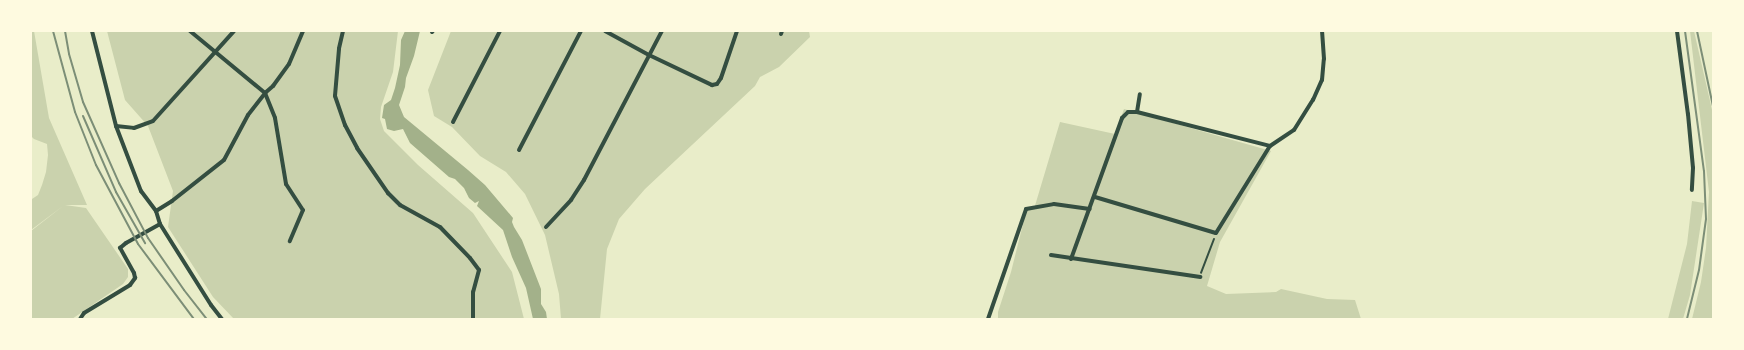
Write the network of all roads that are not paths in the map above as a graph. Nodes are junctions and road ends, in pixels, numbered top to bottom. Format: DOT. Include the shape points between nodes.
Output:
graph roads {
  1 [pos="92,31"];
  2 [pos="190,31"];
  3 [pos="234,31"];
  4 [pos="302,31"];
  5 [pos="343,31"];
  6 [pos="500,31"];
  7 [pos="581,31"];
  8 [pos="605,31"];
  9 [pos="662,31"];
  10 [pos="738,31"];
  11 [pos="1322,31"];
  12 [pos="1677,31"];
  13 [pos="215,53"];
  14 [pos="650,55"];
  15 [pos="265,93"];
  16 [pos="1140,94"];
  17 [pos="1137,112"];
  18 [pos="453,122"];
  19 [pos="116,126"];
  20 [pos="1270,146"];
  21 [pos="519,150"];
  22 [pos="1692,190"];
  23 [pos="1095,197"];
  24 [pos="1090,209"];
  25 [pos="156,211"];
  26 [pos="160,224"];
  27 [pos="546,227"];
  28 [pos="290,241"];
  29 [pos="1051,255"];
  30 [pos="1071,259"];
  31 [pos="1200,277"];
  32 [pos="473,318"];
  33 [pos="80,319"];
  34 [pos="222,319"];
  35 [pos="469,319"];
  36 [pos="988,319"];
  1 -- 19 [label="street"];
  2 -- 13 [label="street"];
  3 -- 13 [label="street"];
  4 -- 15 [label="street" via="289,64"];
  5 -- 32 [label="street" via="335,96 345,125 357,148 388,193 400,205 440,227 479,270 473,292"];
  6 -- 18 [label="street"];
  7 -- 21 [label="street"];
  8 -- 14 [label="street"];
  9 -- 14 [label="street"];
  10 -- 14 [label="street" via="717,84 712,85"];
  11 -- 20 [label="street" via="1322,80 1313,100 1294,130"];
  12 -- 22 [label="street" via="1688,114 1693,168"];
  13 -- 15 [label="street"];
  13 -- 19 [label="street" via="153,121 134,128"];
  14 -- 27 [label="street" via="584,180 571,200"];
  15 -- 25 [label="street" via="248,115 224,160"];
  15 -- 28 [label="street" via="275,118 286,184 303,210"];
  16 -- 17 [label="street"];
  17 -- 20 [label="street"];
  17 -- 23 [label="street" via="1128,112 1122,118"];
  19 -- 25 [label="street" via="141,191"];
  20 -- 23 [label="street" via="1216,233"];
  23 -- 24 [label="street"];
  24 -- 30 [label="street"];
  24 -- 36 [label="street" via="1054,204 1026,209"];
  25 -- 26 [label="street"];
  26 -- 33 [label="street" via="120,248 134,273 135,278 130,285 84,313"];
  26 -- 34 [label="street"];
  29 -- 30 [label="street"];
  30 -- 31 [label="street"];
  32 -- 35 [label="street"];
}
